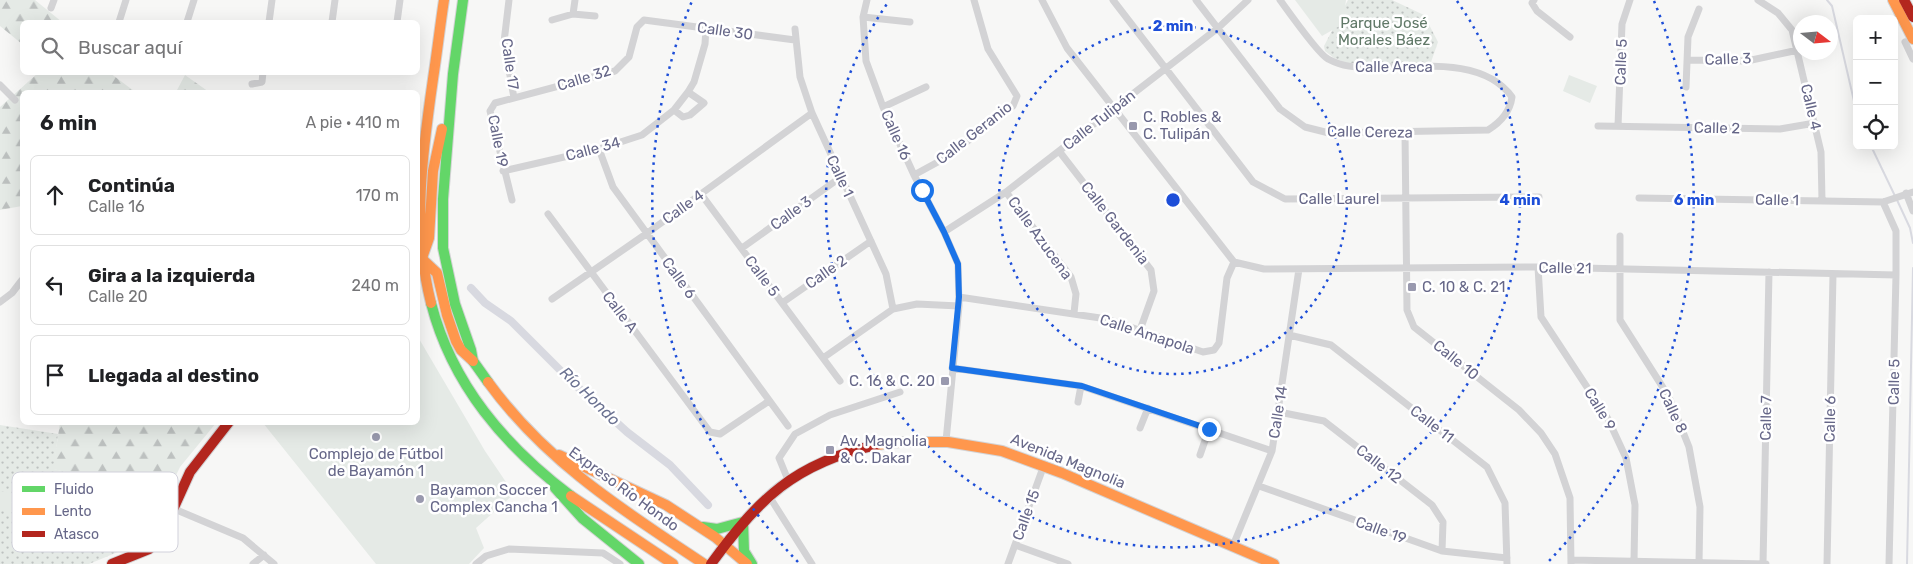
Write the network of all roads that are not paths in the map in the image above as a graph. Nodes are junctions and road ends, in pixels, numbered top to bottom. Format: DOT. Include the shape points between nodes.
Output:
graph roads {
  1 [pos="54,0"];
  2 [pos="126,0"];
  3 [pos="194,0"];
  4 [pos="272,0"];
  5 [pos="335,0"];
  6 [pos="400,0"];
  7 [pos="444,0"];
  8 [pos="463,0"];
  9 [pos="509,0"];
  10 [pos="575,0"];
  11 [pos="867,0"];
  12 [pos="974,0"];
  13 [pos="1042,0"];
  14 [pos="1113,0"];
  15 [pos="1196,0"];
  16 [pos="1248,0"];
  17 [pos="1280,0"];
  18 [pos="1534,0"];
  19 [pos="1630,0"];
  20 [pos="1758,0"];
  21 [pos="1893,0"];
  22 [pos="1904,0"];
  23 [pos="51,8"];
  24 [pos="1699,9"];
  25 [pos="573,14"];
  26 [pos="595,16"];
  27 [pos="863,17"];
  28 [pos="1913,17"];
  29 [pos="119,20"];
  30 [pos="188,20"];
  31 [pos="269,20"];
  32 [pos="332,20"];
  33 [pos="397,20"];
  34 [pos="552,20"];
  35 [pos="656,22"];
  36 [pos="910,22"];
  37 [pos="706,28"];
  38 [pos="1218,28"];
  39 [pos="795,29"];
  40 [pos="1793,33"];
  41 [pos="1570,37"];
  42 [pos="795,40"];
  43 [pos="1909,41"];
  44 [pos="1793,51"];
  45 [pos="1913,59"];
  46 [pos="1687,60"];
  47 [pos="1800,60"];
  48 [pos="1165,69"];
  49 [pos="453,74"];
  50 [pos="263,75"];
  51 [pos="252,84"];
  52 [pos="0,85"];
  53 [pos="1686,86"];
  54 [pos="926,87"];
  55 [pos="688,92"];
  56 [pos="514,98"];
  57 [pos="15,100"];
  58 [pos="883,107"];
  59 [pos="674,110"];
  60 [pos="1113,110"];
  61 [pos="812,113"];
  62 [pos="1506,113"];
  63 [pos="1815,123"];
  64 [pos="1598,126"];
  65 [pos="1618,126"];
  66 [pos="1404,133"];
  67 [pos="422,145"];
  68 [pos="599,149"];
  69 [pos="1059,151"];
  70 [pos="420,153"];
  71 [pos="503,171"];
  72 [pos="914,175"];
  73 [pos="841,176"];
  74 [pos="420,182"];
  75 [pos="1006,192"];
  76 [pos="1909,192"];
  77 [pos="701,194"];
  78 [pos="1539,197"];
  79 [pos="1639,198"];
  80 [pos="1406,199"];
  81 [pos="512,200"];
  82 [pos="1822,201"];
  83 [pos="1883,202"];
  84 [pos="1913,210"];
  85 [pos="548,214"];
  86 [pos="944,232"];
  87 [pos="646,234"];
  88 [pos="1620,236"];
  89 [pos="870,241"];
  90 [pos="742,248"];
  91 [pos="420,259"];
  92 [pos="420,262"];
  93 [pos="1234,262"];
  94 [pos="420,265"];
  95 [pos="1538,267"];
  96 [pos="1406,268"];
  97 [pos="1619,268"];
  98 [pos="1299,269"];
  99 [pos="1769,272"];
  100 [pos="591,273"];
  101 [pos="1833,274"];
  102 [pos="1896,275"];
  103 [pos="20,283"];
  104 [pos="420,296"];
  105 [pos="959,297"];
  106 [pos="552,299"];
  107 [pos="0,302"];
  108 [pos="782,303"];
  109 [pos="959,306"];
  110 [pos="893,309"];
  111 [pos="1074,313"];
  112 [pos="434,318"];
  113 [pos="1140,330"];
  114 [pos="1289,335"];
  115 [pos="823,358"];
  116 [pos="473,361"];
  117 [pos="952,368"];
  118 [pos="840,381"];
  119 [pos="1082,386"];
  120 [pos="900,392"];
  121 [pos="769,401"];
  122 [pos="1078,402"];
  123 [pos="1148,408"];
  124 [pos="1279,412"];
  125 [pos="227,425"];
  126 [pos="788,426"];
  127 [pos="1140,428"];
  128 [pos="1209,429"];
  129 [pos="946,441"];
  130 [pos="548,450"];
  131 [pos="1272,451"];
  132 [pos="1200,456"];
  133 [pos="1044,465"];
  134 [pos="550,480"];
  135 [pos="788,480"];
  136 [pos="1259,486"];
  137 [pos="178,496"];
  138 [pos="769,496"];
  139 [pos="178,511"];
  140 [pos="743,522"];
  141 [pos="698,526"];
  142 [pos="1015,545"];
  143 [pos="724,546"];
  144 [pos="1232,548"];
  145 [pos="1442,551"];
  146 [pos="142,552"];
  147 [pos="264,555"];
  148 [pos="1507,561"];
  149 [pos="1571,562"];
  150 [pos="1634,562"];
  151 [pos="672,563"];
  152 [pos="1699,563"];
  153 [pos="112,564"];
  154 [pos="253,564"];
  155 [pos="274,564"];
  156 [pos="476,564"];
  157 [pos="620,564"];
  158 [pos="639,564"];
  159 [pos="704,564"];
  160 [pos="710,564"];
  161 [pos="748,564"];
  162 [pos="752,564"];
  163 [pos="812,564"];
  164 [pos="1008,564"];
  165 [pos="1068,564"];
  166 [pos="1274,564"];
  167 [pos="1764,564"];
  168 [pos="1827,564"];
  169 [pos="1889,564"];
  1 -- 23 [label="street"];
  2 -- 29 [label="street"];
  3 -- 30 [label="street"];
  4 -- 31 [label="street"];
  5 -- 32 [label="street"];
  6 -- 33 [label="street"];
  7 -- 67 [label="main road"];
  8 -- 49 [label="main road"];
  9 -- 56 [label="street, Calle 17" via="504,42"];
  10 -- 25 [label="street"];
  11 -- 27 [label="street, Calle 16"];
  12 -- 72 [label="street, Calle Geranio" via="988,49 1017,96 1014,106 954,152"];
  13 -- 60 [label="street" via="1066,48"];
  14 -- 48 [label="street, Calle Laurel"];
  15 -- 38 [label="street, Calle Cereza"];
  16 -- 38 [label="street, Calle Tulipán"];
  17 -- 62 [label="street, Calle Areca" via="1325,58 1344,67 1460,67 1484,75 1507,90 1512,97"];
  18 -- 41 [label="street" via="1532,3 1537,11"];
  19 -- 65 [label="street, Calle 5" via="1622,24"];
  20 -- 40 [label="street, Calle 4" via="1778,13"];
  21 -- 43 [label="main road"];
  22 -- 28 [label="main road"];
  24 -- 46 [label="street" via="1688,37"];
  25 -- 26 [label="street"];
  25 -- 34 [label="street"];
  27 -- 36 [label="street"];
  27 -- 58 [label="street, Calle 16" via="866,61"];
  35 -- 37 [label="street, Calle 30"];
  35 -- 56 [label="street, Calle 32" via="644,20 638,27 629,57 615,71"];
  37 -- 42 [label="street, Calle 30"];
  37 -- 55 [label="street, Calle 34" via="694,82"];
  38 -- 48 [label="street, Calle Tulipán"];
  38 -- 66 [label="street, Calle Cereza" via="1280,109 1305,128 1329,134"];
  39 -- 42 [label="street, Calle 1"];
  42 -- 61 [label="street, Calle 1" via="800,76"];
  43 -- 45 [label="street"];
  44 -- 46 [label="street, Calle 3" via="1747,61"];
  46 -- 53 [label="street"];
  47 -- 63 [label="street, Calle 4"];
  48 -- 60 [label="street, Calle Tulipán"];
  48 -- 80 [label="street, Calle Laurel" via="1253,182 1285,199"];
  49 -- 91 [label="main road" via="433,170 429,238"];
  49 -- 116 [label="main road, Expreso Río Hondo" via="443,199 443,248 453,296"];
  50 -- 51 [label="street" via="262,82"];
  52 -- 57 [label="street"];
  54 -- 58 [label="street"];
  55 -- 59 [label="street, Calle 34"];
  55 -- 59 [label="street" via="704,103 684,117"];
  56 -- 71 [label="street, Calle 19" via="495,103 490,111"];
  58 -- 72 [label="street, Calle 16"];
  59 -- 68 [label="street, Calle 34" via="642,135"];
  60 -- 69 [label="street, Calle Tulipán"];
  60 -- 93 [label="street"];
  61 -- 73 [label="street, Calle 1"];
  61 -- 77 [label="street, Calle 4"];
  62 -- 66 [label="street, Calle Cereza" via="1500,123 1488,130"];
  63 -- 65 [label="street, Calle 2" via="1780,129"];
  63 -- 82 [label="street, Calle 4" via="1821,152"];
  64 -- 65 [label="street, Calle 2"];
  66 -- 80 [label="street, Calle 10"];
  67 -- 70 [label="main road"];
  67 -- 74 [label="main road"];
  68 -- 71 [label="street, Calle 34"];
  68 -- 87 [label="street, Calle 6" via="613,187"];
  69 -- 75 [label="street, Calle Tulipán"];
  69 -- 113 [label="street, Calle Gardenia" via="1151,270 1154,290"];
  71 -- 81 [label="street, Calle 19"];
  72 -- 86 [label="street, Calle 16"];
  73 -- 89 [label="street, Calle 1"];
  73 -- 90 [label="street, Calle 3"];
  75 -- 86 [label="street, Calle Tulipán"];
  75 -- 111 [label="street, Calle Azucena" via="1071,277 1076,294"];
  76 -- 83 [label="street, Calle 1"];
  76 -- 84 [label="street"];
  77 -- 87 [label="street, Calle 4"];
  77 -- 90 [label="street, Calle 5"];
  78 -- 80 [label="street, Calle Laurel"];
  79 -- 82 [label="street, Calle 1"];
  80 -- 96 [label="street, Calle 10"];
  82 -- 83 [label="street, Calle 1"];
  83 -- 102 [label="street, Calle 5" via="1896,231"];
  85 -- 100 [label="street, Calle A"];
  86 -- 105 [label="street, Calle 16" via="958,264"];
  87 -- 100 [label="street, Calle 4"];
  87 -- 121 [label="street, Calle 6"];
  88 -- 97 [label="street, Calle 8"];
  89 -- 108 [label="street, Calle 2"];
  89 -- 110 [label="street, Calle 1" via="886,274"];
  90 -- 108 [label="street, Calle 5"];
  92 -- 116 [label="main road" via="437,273 446,315 456,341"];
  93 -- 98 [label="street, Calle 21" via="1264,269"];
  93 -- 113 [label="street, Calle Amapola" via="1227,278 1219,343 1214,350 1203,352"];
  94 -- 112 [label="main road"];
  95 -- 96 [label="street, Calle 21"];
  95 -- 97 [label="street, Calle 21"];
  95 -- 150 [label="street, Calle 9" via="1541,317 1608,419 1626,458 1635,504"];
  96 -- 98 [label="street, Calle 21"];
  96 -- 149 [label="street, Calle 10" via="1407,310 1414,327 1519,410 1541,433 1554,454 1570,498"];
  97 -- 99 [label="street, Calle 21"];
  97 -- 152 [label="street, Calle 8" via="1620,320 1669,397 1689,447 1700,507"];
  98 -- 114 [label="street, Calle 14"];
  99 -- 101 [label="street, Calle 21"];
  99 -- 167 [label="street, Calle 7"];
  100 -- 106 [label="street, Calle 4"];
  100 -- 121 [label="street, Calle A" via="710,432 720,434"];
  101 -- 102 [label="street, Calle 21"];
  101 -- 168 [label="street, Calle 6"];
  102 -- 169 [label="street, Calle 5"];
  103 -- 107 [label="street"];
  104 -- 112 [label="main road"];
  105 -- 109 [label="street, Calle 16"];
  105 -- 111 [label="street, Calle Amapola"];
  108 -- 115 [label="street, Calle 5"];
  109 -- 110 [label="street" via="917,304"];
  109 -- 117 [label="street, Calle 16"];
  110 -- 115 [label="street"];
  111 -- 113 [label="street, Calle Amapola"];
  112 -- 134 [label="main road" via="448,355 476,400 515,449"];
  114 -- 124 [label="street, Calle 14"];
  114 -- 148 [label="street, Calle 11" via="1331,345 1487,467 1505,503"];
  115 -- 118 [label="street, Calle 5"];
  116 -- 130 [label="main road, Expreso Río Hondo" via="498,397"];
  117 -- 119 [label="street"];
  117 -- 129 [label="street, Calle 16"];
  119 -- 122 [label="street"];
  119 -- 123 [label="street"];
  120 -- 135 [label="street" via="830,416 795,434 779,458"];
  121 -- 126 [label="street, Calle 6"];
  123 -- 127 [label="street"];
  123 -- 128 [label="street"];
  124 -- 131 [label="street, Calle 14"];
  124 -- 145 [label="street, Calle 12" via="1324,421 1432,505 1443,522"];
  125 -- 137 [label="main road" via="190,472"];
  128 -- 131 [label="street"];
  128 -- 132 [label="street"];
  129 -- 133 [label="main road, Avenida Magnolia" via="1000,450"];
  129 -- 135 [label="main road, Avenida Magnolia" via="899,441 860,448 820,462"];
  130 -- 141 [label="main road" via="654,499"];
  130 -- 159 [label="main road, Expreso Río Hondo" via="599,493"];
  131 -- 136 [label="street, Calle 14"];
  133 -- 142 [label="street, Calle 15"];
  133 -- 144 [label="main road, Avenida Magnolia"];
  134 -- 151 [label="main road"];
  134 -- 158 [label="main road" via="582,518"];
  135 -- 138 [label="main road, Avenida Magnolia"];
  136 -- 144 [label="street, Calle 14"];
  136 -- 145 [label="street, Calle 19"];
  138 -- 140 [label="main road, Avenida Magnolia"];
  138 -- 163 [label="street"];
  139 -- 147 [label="street" via="243,538"];
  140 -- 141 [label="main road" via="717,530"];
  140 -- 143 [label="main road, Avenida Magnolia"];
  140 -- 162 [label="main road" via="744,551"];
  141 -- 143 [label="main road"];
  142 -- 164 [label="street, Calle 15"];
  142 -- 165 [label="street"];
  143 -- 160 [label="main road, Avenida Magnolia"];
  143 -- 161 [label="main road"];
  144 -- 166 [label="main road, Avenida Magnolia"];
  145 -- 148 [label="street, Calle 19"];
  146 -- 153 [label="main road"];
  147 -- 154 [label="street"];
  147 -- 155 [label="street"];
  149 -- 150 [label="street"];
  150 -- 152 [label="street"];
  152 -- 167 [label="street"];
  156 -- 157 [label="street" via="486,556 509,549 603,553"];
}
